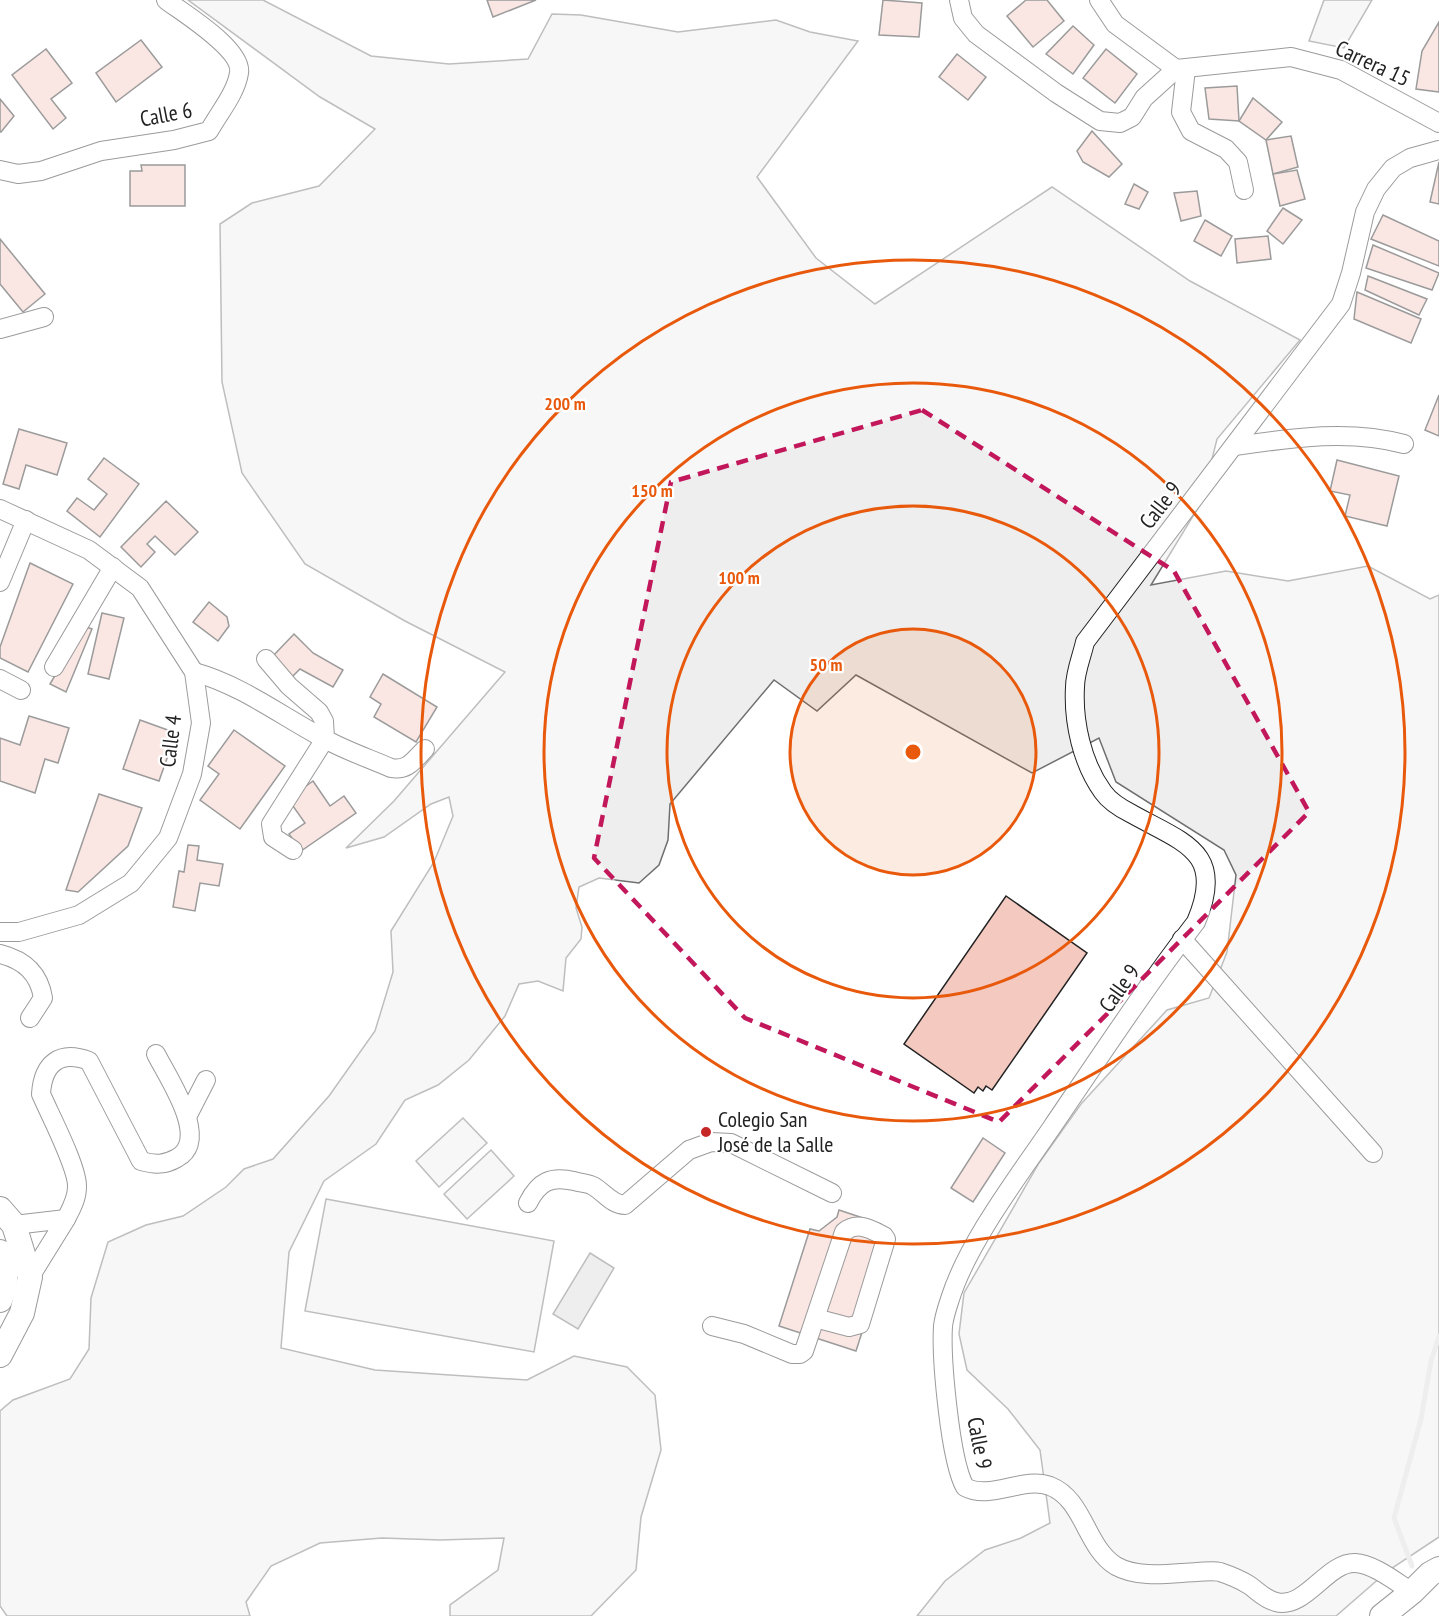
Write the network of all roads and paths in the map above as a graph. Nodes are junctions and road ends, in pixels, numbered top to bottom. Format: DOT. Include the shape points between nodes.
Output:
graph roads {
  1 [pos="166,0"];
  2 [pos="959,0"];
  3 [pos="1099,0"];
  4 [pos="1181,69"];
  5 [pos="1439,123"];
  6 [pos="1439,150"];
  7 [pos="0,170"];
  8 [pos="1244,190"];
  9 [pos="44,317"];
  10 [pos="0,329"];
  11 [pos="1404,444"];
  12 [pos="1236,446"];
  13 [pos="0,509"];
  14 [pos="26,520"];
  15 [pos="113,567"];
  16 [pos="0,582"];
  17 [pos="266,660"];
  18 [pos="54,667"];
  19 [pos="194,672"];
  20 [pos="0,679"];
  21 [pos="21,690"];
  22 [pos="325,739"];
  23 [pos="425,749"];
  24 [pos="293,850"];
  25 [pos="0,932"];
  26 [pos="1182,939"];
  27 [pos="0,954"];
  28 [pos="30,1018"];
  29 [pos="156,1054"];
  30 [pos="206,1080"];
  31 [pos="188,1117"];
  32 [pos="1373,1153"];
  33 [pos="832,1193"];
  34 [pos="528,1203"];
  35 [pos="7,1217"];
  36 [pos="66,1219"];
  37 [pos="0,1252"];
  38 [pos="30,1277"];
  39 [pos="0,1300"];
  40 [pos="815,1318"];
  41 [pos="712,1326"];
  42 [pos="0,1355"];
  43 [pos="1439,1569"];
  44 [pos="1412,1592"];
  45 [pos="1382,1616"];
  1 -- 7 [label="street, Calle 6" via="235,57 239,72 209,131 101,151 41,171 18,174"];
  2 -- 4 [label="street" via="963,18 976,34 1100,121 1120,123 1132,117 1144,98"];
  3 -- 4 [label="street" via="1115,24"];
  4 -- 5 [label="street, Carrera 15" via="1291,57 1341,70"];
  4 -- 8 [label="street" via="1180,112 1191,131 1226,149 1238,162"];
  6 -- 12 [label="street, Calle 9" via="1410,158 1393,168 1376,189 1365,212 1341,304"];
  9 -- 10 [label="street"];
  11 -- 12 [label="street" via="1352,436"];
  12 -- 26 [label="street, Calle 9" via="1085,642 1075,685 1076,721 1085,759 1104,793 1119,807 1192,848 1202,861 1206,892 1196,922"];
  13 -- 14 [label="street, Calle 4"];
  14 -- 15 [label="street, Calle 4" via="89,550"];
  14 -- 16 [label="street"];
  15 -- 18 [label="street"];
  15 -- 19 [label="street, Calle 4" via="140,588"];
  17 -- 22 [label="street" via="320,712"];
  19 -- 22 [label="street" via="238,689"];
  19 -- 25 [label="street, Calle 4" via="201,723 192,774 168,838 131,884 79,915 19,932"];
  20 -- 21 [label="street"];
  22 -- 23 [label="street" via="400,770"];
  22 -- 24 [label="street" via="271,824 273,837"];
  26 -- 32 [label="street"];
  26 -- 44 [label="street, Calle 9" via="1002,1201 951,1298 943,1324 945,1369 960,1478 965,1487 978,1491 1021,1484 1051,1487 1075,1509 1090,1537 1113,1564 1134,1573 1218,1571 1278,1603 1293,1601 1342,1566 1355,1563"];
  27 -- 28 [label="street" via="31,970 41,983 43,998"];
  29 -- 31 [label="street"];
  30 -- 31 [label="street"];
  31 -- 36 [label="street" via="191,1136 184,1154 162,1164 141,1161 89,1061 67,1056 53,1062 45,1073 41,1094 76,1173 75,1200"];
  33 -- 34 [label="street" via="730,1143 711,1142 689,1150 625,1205 617,1204 592,1186 562,1179 545,1182"];
  35 -- 36 [label="street"];
  35 -- 38 [label="main road"];
  36 -- 38 [label="street"];
  37 -- 39 [label="main road" via="6,1266"];
  38 -- 42 [label="main road" via="22,1313"];
  40 -- 40 [label="street" via="844,1232 858,1225 884,1236 860,1324 849,1327"];
  40 -- 41 [label="street" via="800,1354"];
  43 -- 44 [label="main road"];
  44 -- 45 [label="main road"];
}
